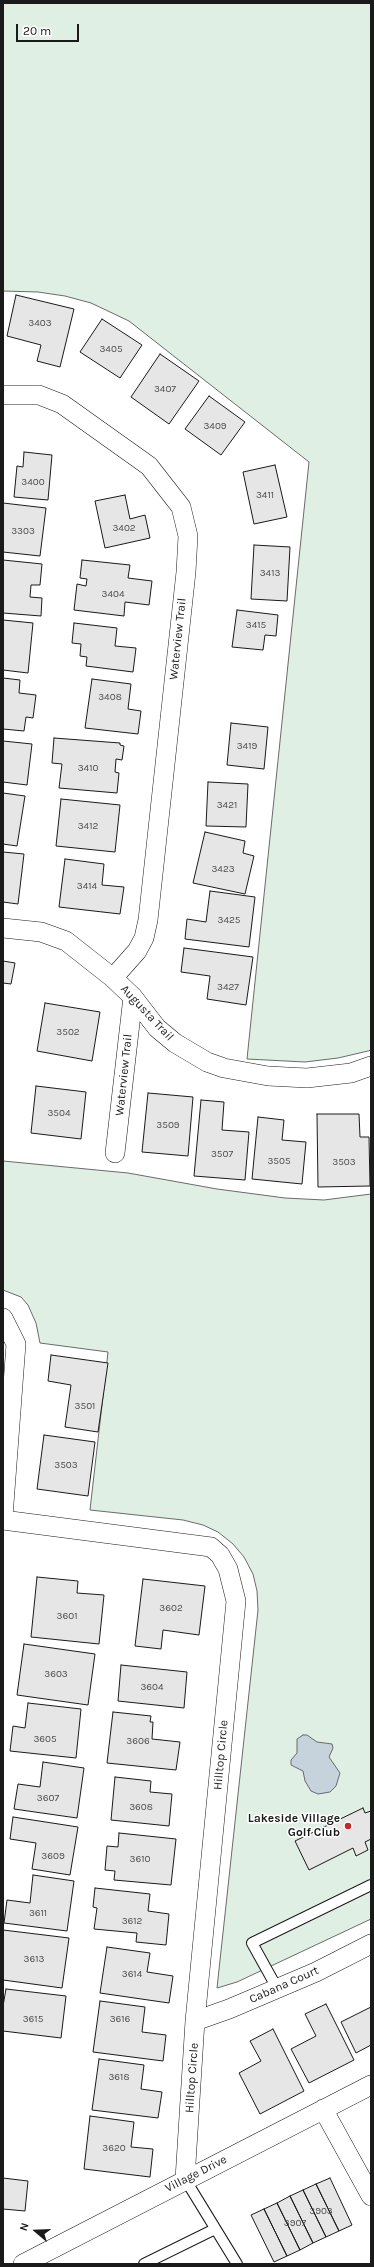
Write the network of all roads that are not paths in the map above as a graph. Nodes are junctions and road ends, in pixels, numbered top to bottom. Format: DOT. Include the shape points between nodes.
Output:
graph roads {
  1 [pos="3,395"];
  2 [pos="3,928"];
  3 [pos="113,978"];
  4 [pos="133,997"];
  5 [pos="371,1066"];
  6 [pos="115,1153"];
  7 [pos="3,1318"];
  8 [pos="3,1517"];
  9 [pos="3,1520"];
  10 [pos="371,1885"];
  11 [pos="371,1944"];
  12 [pos="277,1988"];
  13 [pos="195,2021"];
  14 [pos="371,2085"];
  15 [pos="323,2109"];
  16 [pos="185,2179"];
  17 [pos="371,2196"];
  18 [pos="215,2229"];
  19 [pos="23,2264"];
  20 [pos="144,2264"];
  21 [pos="237,2264"];
  1 -- 3 [label="street, Waterview Trail" via="39,396 62,404 149,466 181,507 188,536 148,920 144,938 137,951"];
  2 -- 3 [label="street, Augusta Trail" via="41,932 66,941"];
  3 -- 4 [label="street, Augusta Trail"];
  4 -- 5 [label="street, Augusta Trail" via="158,1028 175,1044 207,1062 224,1068 268,1076 307,1078 351,1074"];
  4 -- 6 [label="street, Waterview Trail"];
  7 -- 8 [label="street" via="16,1344"];
  9 -- 13 [label="street, Hilltop Circle" via="211,1547 220,1555 228,1569 236,1601"];
  10 -- 12 [label="lane" via="252,1943"];
  11 -- 12 [label="street, Cabana Court"];
  12 -- 13 [label="street, Cabana Court"];
  13 -- 16 [label="street, Hilltop Circle"];
  14 -- 15 [label="street, Village Drive"];
  15 -- 16 [label="street, Village Drive"];
  15 -- 17 [label="street"];
  16 -- 18 [label="lane"];
  16 -- 19 [label="street, Village Drive"];
  18 -- 20 [label="lane"];
  18 -- 21 [label="lane"];
}
